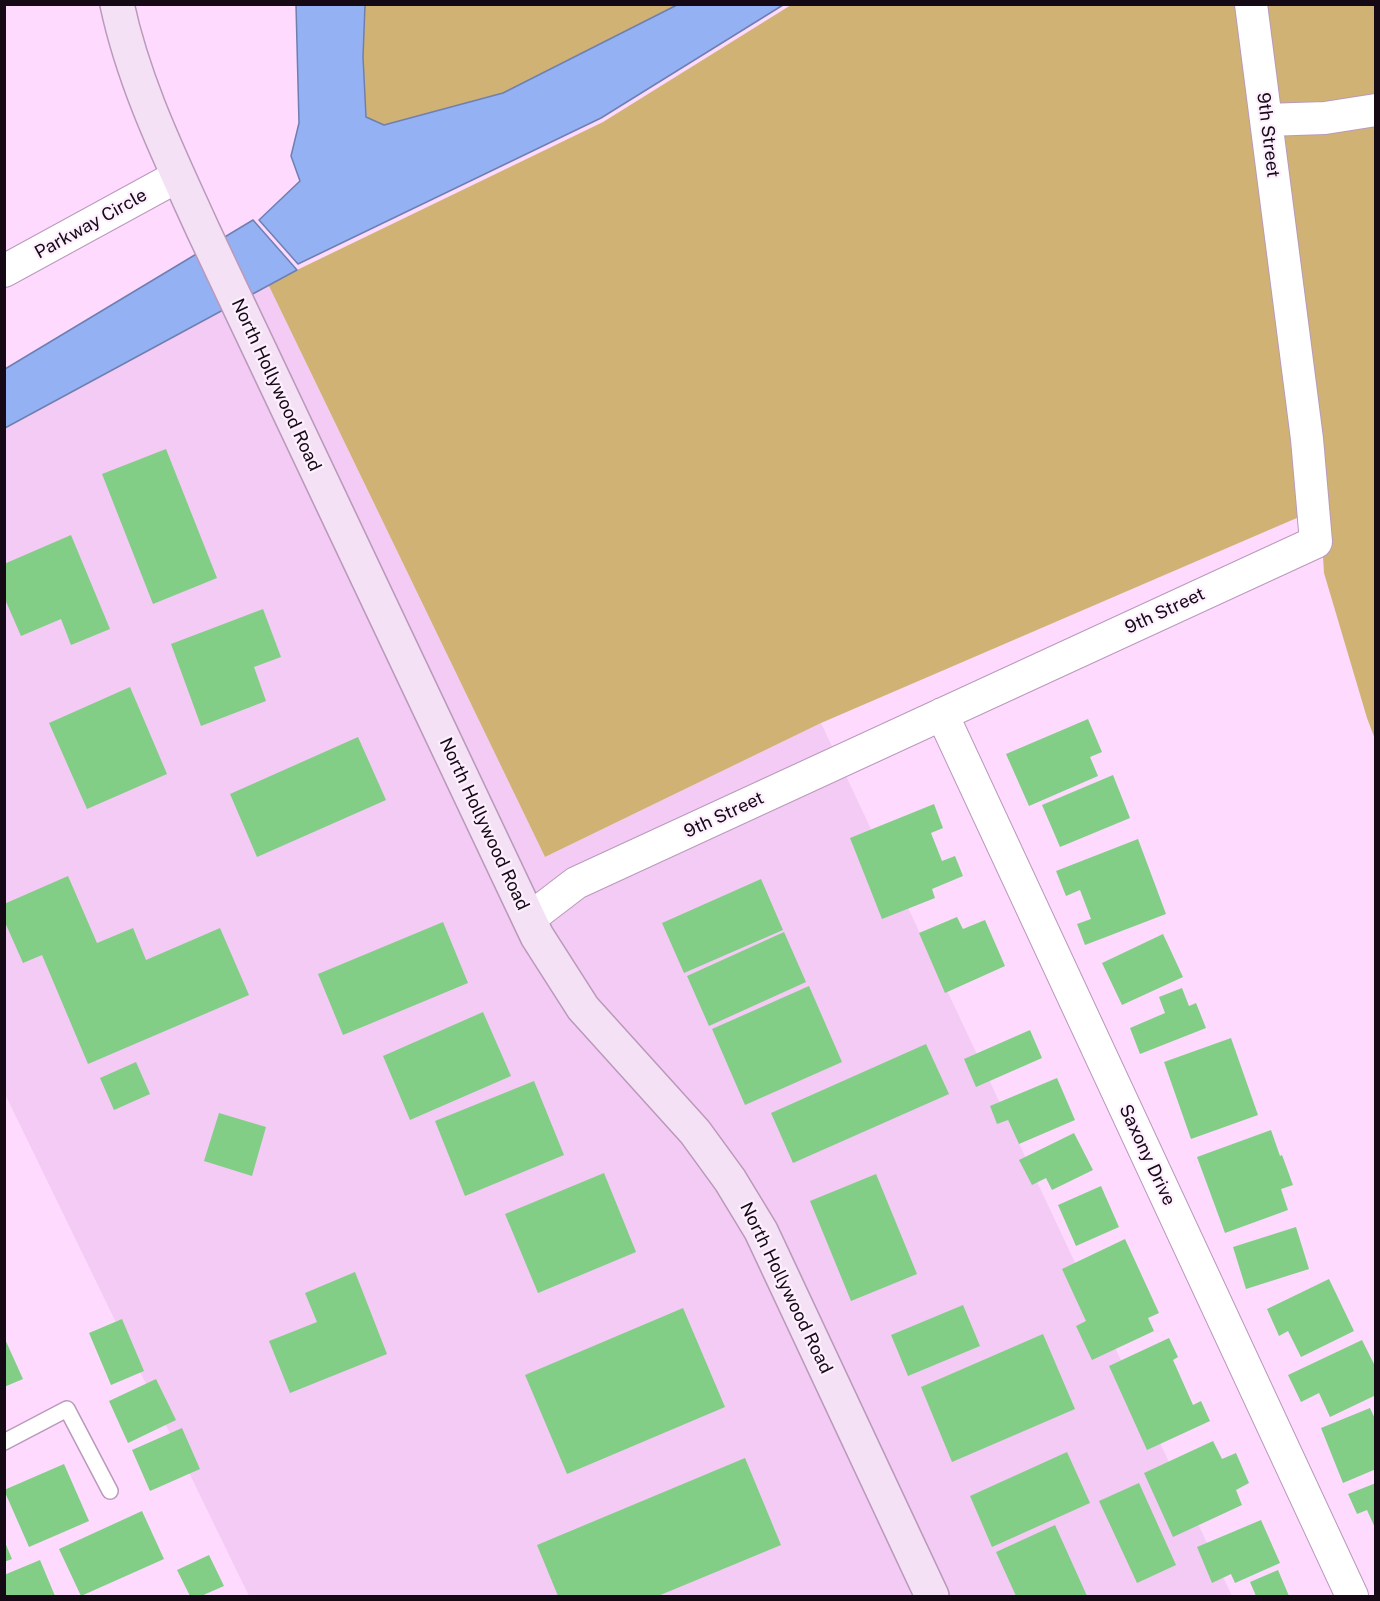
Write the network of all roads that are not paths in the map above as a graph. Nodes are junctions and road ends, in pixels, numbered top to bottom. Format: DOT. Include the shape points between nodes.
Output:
graph roads {
  1 [pos="117,4"];
  2 [pos="1251,4"];
  3 [pos="1376,110"];
  4 [pos="1266,120"];
  5 [pos="178,176"];
  6 [pos="4,271"];
  7 [pos="942,714"];
  8 [pos="529,919"];
  9 [pos="4,1442"];
  10 [pos="110,1491"];
  11 [pos="932,1596"];
  12 [pos="1352,1596"];
  1 -- 5 [label="main road, North Hollywood Road" via="154,121"];
  2 -- 4 [label="street, 9th Street"];
  3 -- 4 [label="street" via="1325,118"];
  4 -- 7 [label="street, 9th Street" via="1307,438 1316,542"];
  5 -- 6 [label="street, Parkway Circle"];
  5 -- 8 [label="main road, North Hollywood Road"];
  7 -- 8 [label="street, 9th Street" via="576,883"];
  7 -- 12 [label="street, Saxony Drive"];
  8 -- 11 [label="main road, North Hollywood Road" via="583,1008 695,1132 761,1231"];
  9 -- 10 [label="lane" via="67,1409"];
}
